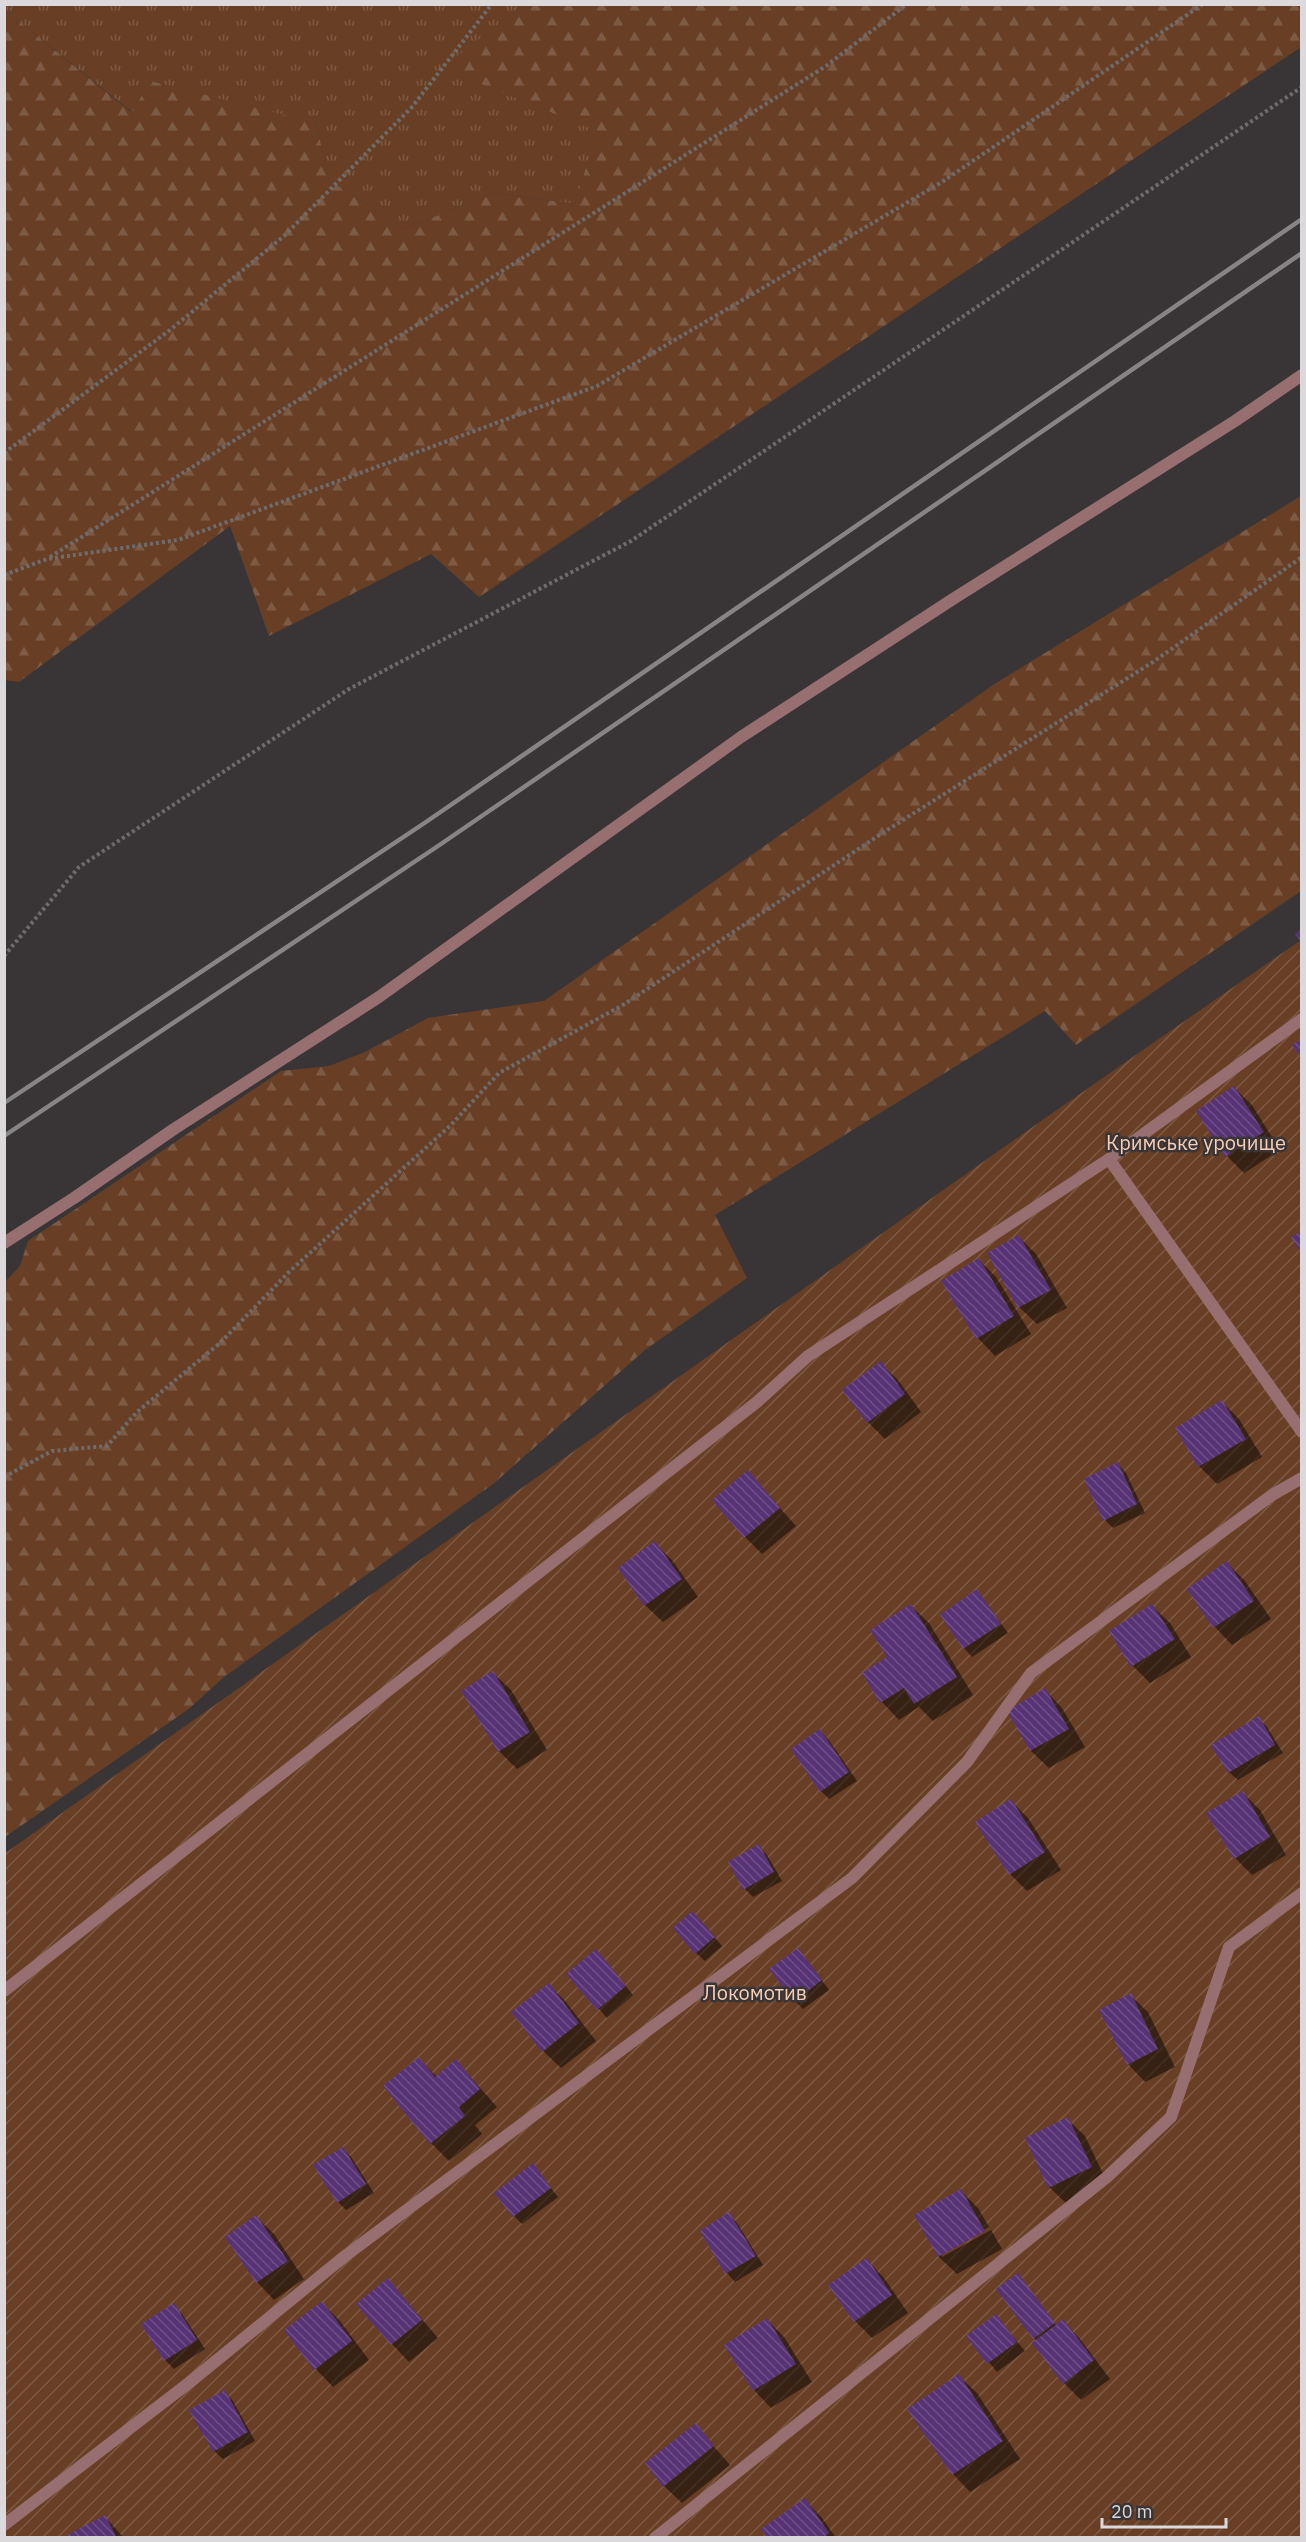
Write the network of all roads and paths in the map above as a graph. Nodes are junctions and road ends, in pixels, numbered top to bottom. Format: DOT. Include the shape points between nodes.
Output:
graph roads {
  1 [pos="492,4"];
  2 [pos="907,4"];
  3 [pos="1203,4"];
  4 [pos="1302,87"];
  5 [pos="1302,375"];
  6 [pos="4,453"];
  7 [pos="1302,557"];
  8 [pos="47,559"];
  9 [pos="4,575"];
  10 [pos="4,956"];
  11 [pos="1302,1019"];
  12 [pos="1109,1159"];
  13 [pos="4,1243"];
  14 [pos="1302,1432"];
  15 [pos="4,1477"];
  16 [pos="1302,1478"];
  17 [pos="1302,1893"];
  18 [pos="4,1991"];
  19 [pos="4,2525"];
  20 [pos="655,2538"];
  1 -- 6 [label="path" via="412,107 284,236 170,330"];
  2 -- 8 [label="path" via="826,66"];
  3 -- 8 [label="path" via="942,183 597,386 178,540"];
  4 -- 10 [label="path" via="632,541 349,689 79,867"];
  5 -- 13 [label="lane" via="741,737 379,997"];
  7 -- 15 [label="path" via="1153,662 884,832 623,1005 500,1073 451,1125 289,1272 220,1343 137,1412 107,1446 52,1451"];
  8 -- 9 [label="path"];
  11 -- 12 [label="lane"];
  12 -- 14 [label="lane"];
  12 -- 18 [label="lane" via="807,1356 757,1402"];
  16 -- 19 [label="lane" via="1272,1495 1031,1673 967,1762 852,1878 345,2256"];
  17 -- 20 [label="lane" via="1229,1947 1171,2117 1107,2177"];
}
